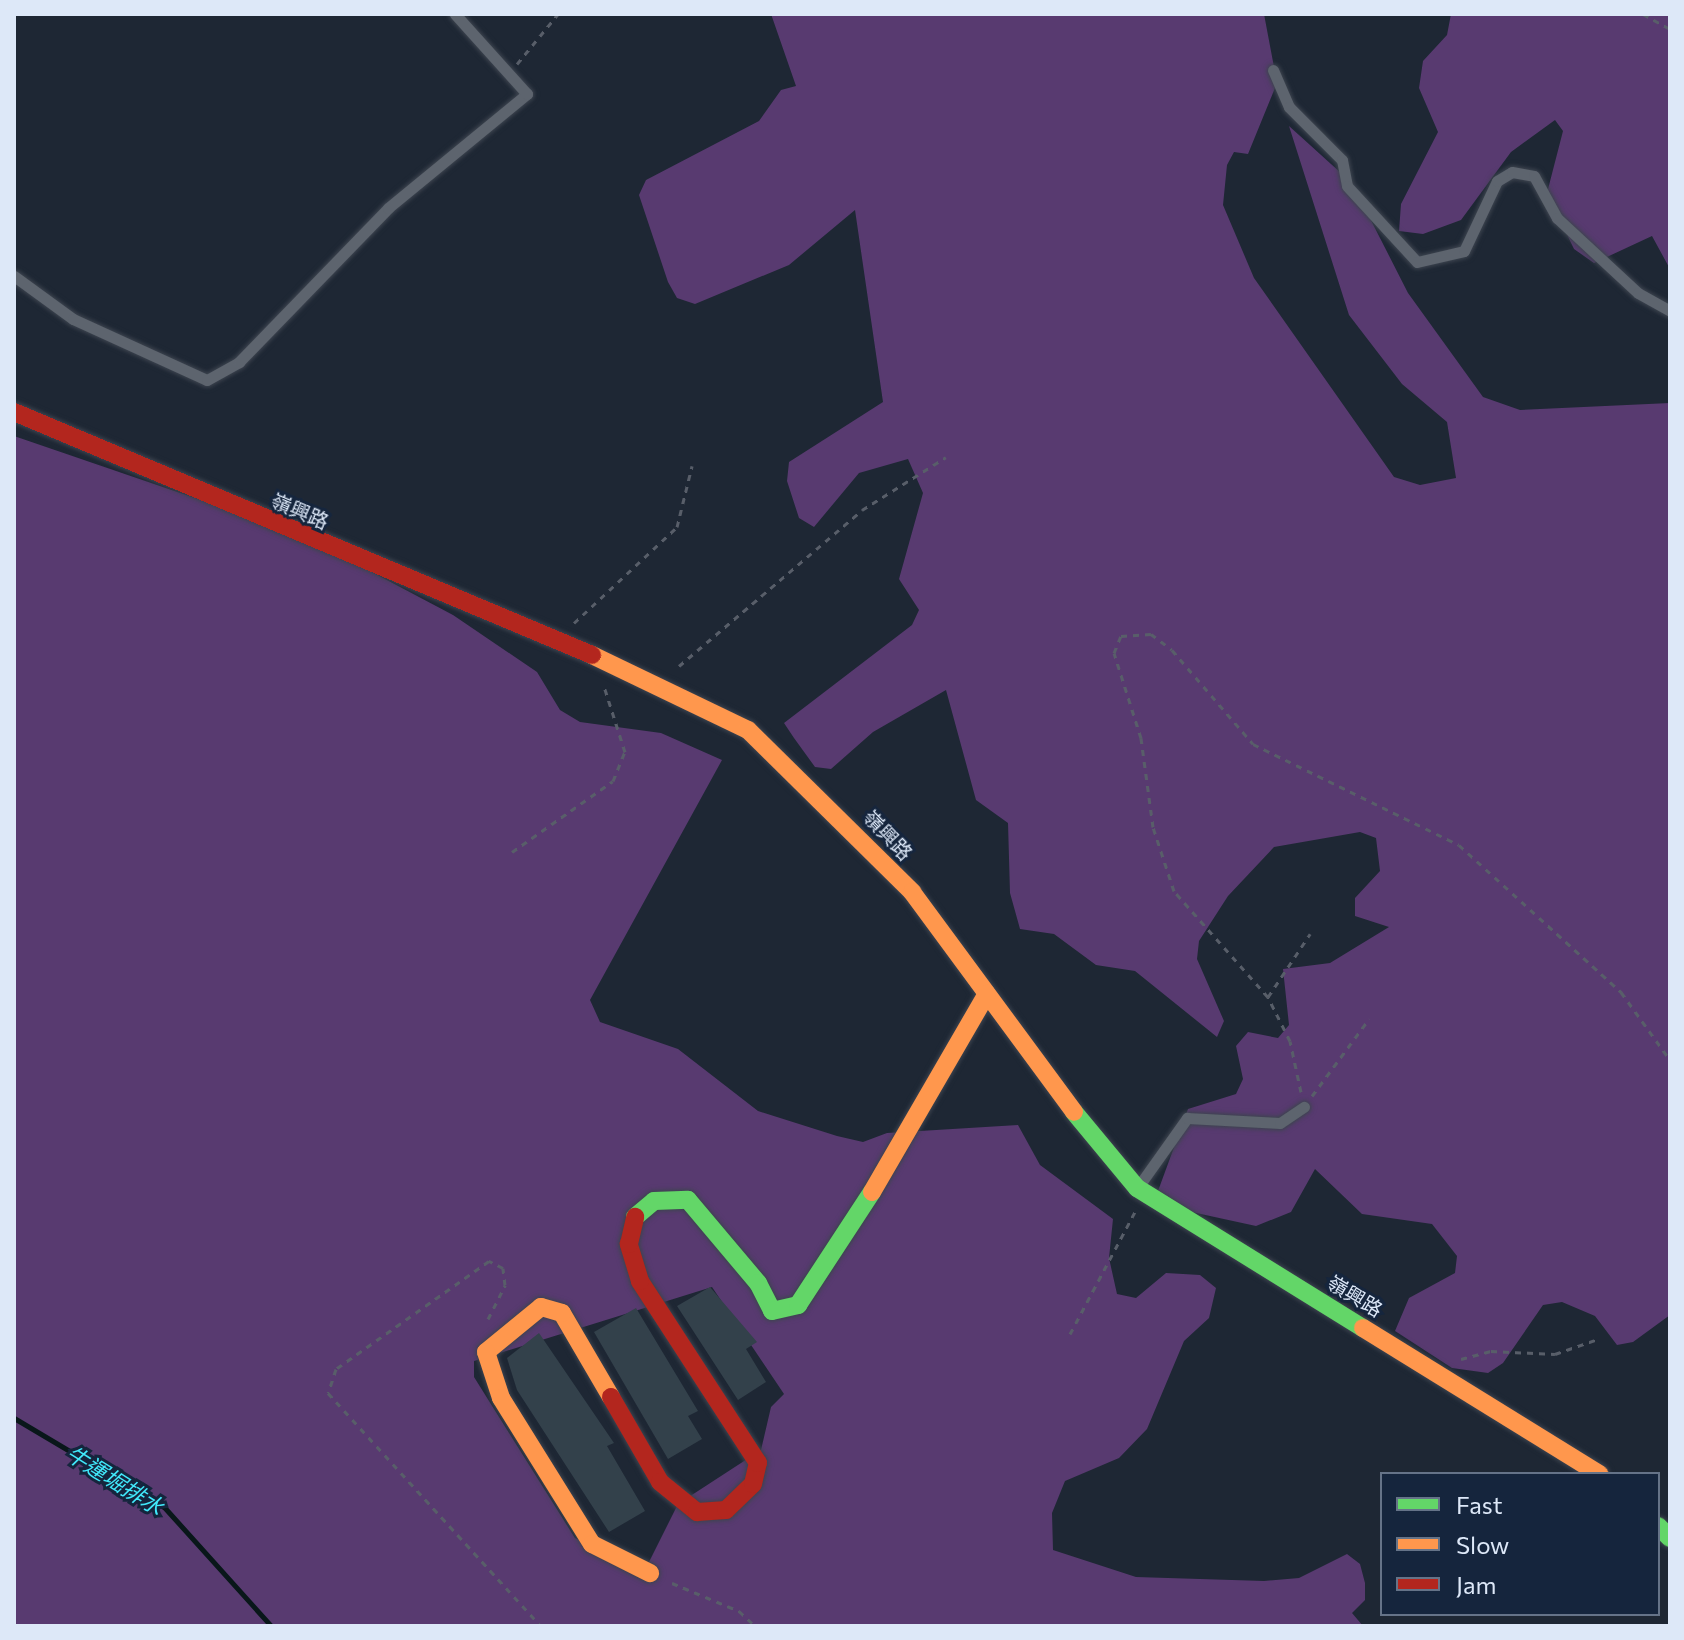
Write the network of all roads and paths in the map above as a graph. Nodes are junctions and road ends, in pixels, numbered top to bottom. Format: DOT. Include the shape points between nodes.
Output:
graph roads {
  1 [pos="455,14"];
  2 [pos="558,14"];
  3 [pos="1643,14"];
  4 [pos="1670,29"];
  5 [pos="512,70"];
  6 [pos="1273,70"];
  7 [pos="14,276"];
  8 [pos="1670,311"];
  9 [pos="14,412"];
  10 [pos="946,457"];
  11 [pos="692,466"];
  12 [pos="560,647"];
  13 [pos="596,660"];
  14 [pos="664,685"];
  15 [pos="512,852"];
  16 [pos="1310,934"];
  17 [pos="987,994"];
  18 [pos="1268,997"];
  19 [pos="1369,1019"];
  20 [pos="1670,1060"];
  21 [pos="1304,1107"];
  22 [pos="1137,1188"];
  23 [pos="1070,1334"];
  24 [pos="1598,1339"];
  25 [pos="486,1352"];
  26 [pos="1432,1368"];
  27 [pos="1596,1472"];
  28 [pos="650,1573"];
  29 [pos="541,1626"];
  30 [pos="755,1626"];
  1 -- 5 [label="lane"];
  2 -- 5 [label="path"];
  3 -- 4 [label="path"];
  5 -- 7 [label="lane" via="527,94 388,208 239,362 207,380 73,319"];
  6 -- 8 [label="lane" via="1289,107 1342,160 1347,186 1417,262 1464,251 1497,181 1512,172 1534,176 1557,218 1638,293"];
  9 -- 12 [label="main road, 嶺興路"];
  10 -- 14 [label="path" via="862,510 687,655"];
  11 -- 12 [label="path" via="677,527 582,609"];
  12 -- 13 [label="main road, 嶺興路"];
  13 -- 14 [label="main road, 嶺興路"];
  13 -- 15 [label="path" via="625,752 613,781"];
  14 -- 17 [label="main road, 嶺興路" via="748,730 813,792 912,892"];
  16 -- 18 [label="path"];
  17 -- 22 [label="main road, 嶺興路"];
  17 -- 25 [label="main road" via="827,1270 798,1305 772,1311 758,1283 688,1200 654,1201 634,1218 629,1244 640,1281 758,1463 753,1484 726,1510 697,1512 660,1482 562,1313 541,1307"];
  18 -- 20 [label="path" via="1174,891 1153,827 1141,738 1114,653 1121,636 1151,634 1172,650 1253,744 1459,845 1621,992"];
  18 -- 21 [label="path" via="1290,1041"];
  19 -- 21 [label="path"];
  21 -- 22 [label="lane" via="1280,1123 1187,1118"];
  22 -- 23 [label="path" via="1135,1215"];
  22 -- 26 [label="main road, 嶺興路"];
  24 -- 26 [label="path" via="1555,1354 1491,1351"];
  25 -- 28 [label="main road" via="501,1398 592,1544"];
  25 -- 29 [label="path" via="484,1327 505,1285 503,1268 489,1261 336,1369 328,1393"];
  26 -- 27 [label="main road, 嶺興路"];
  28 -- 30 [label="path" via="739,1611"];
}
